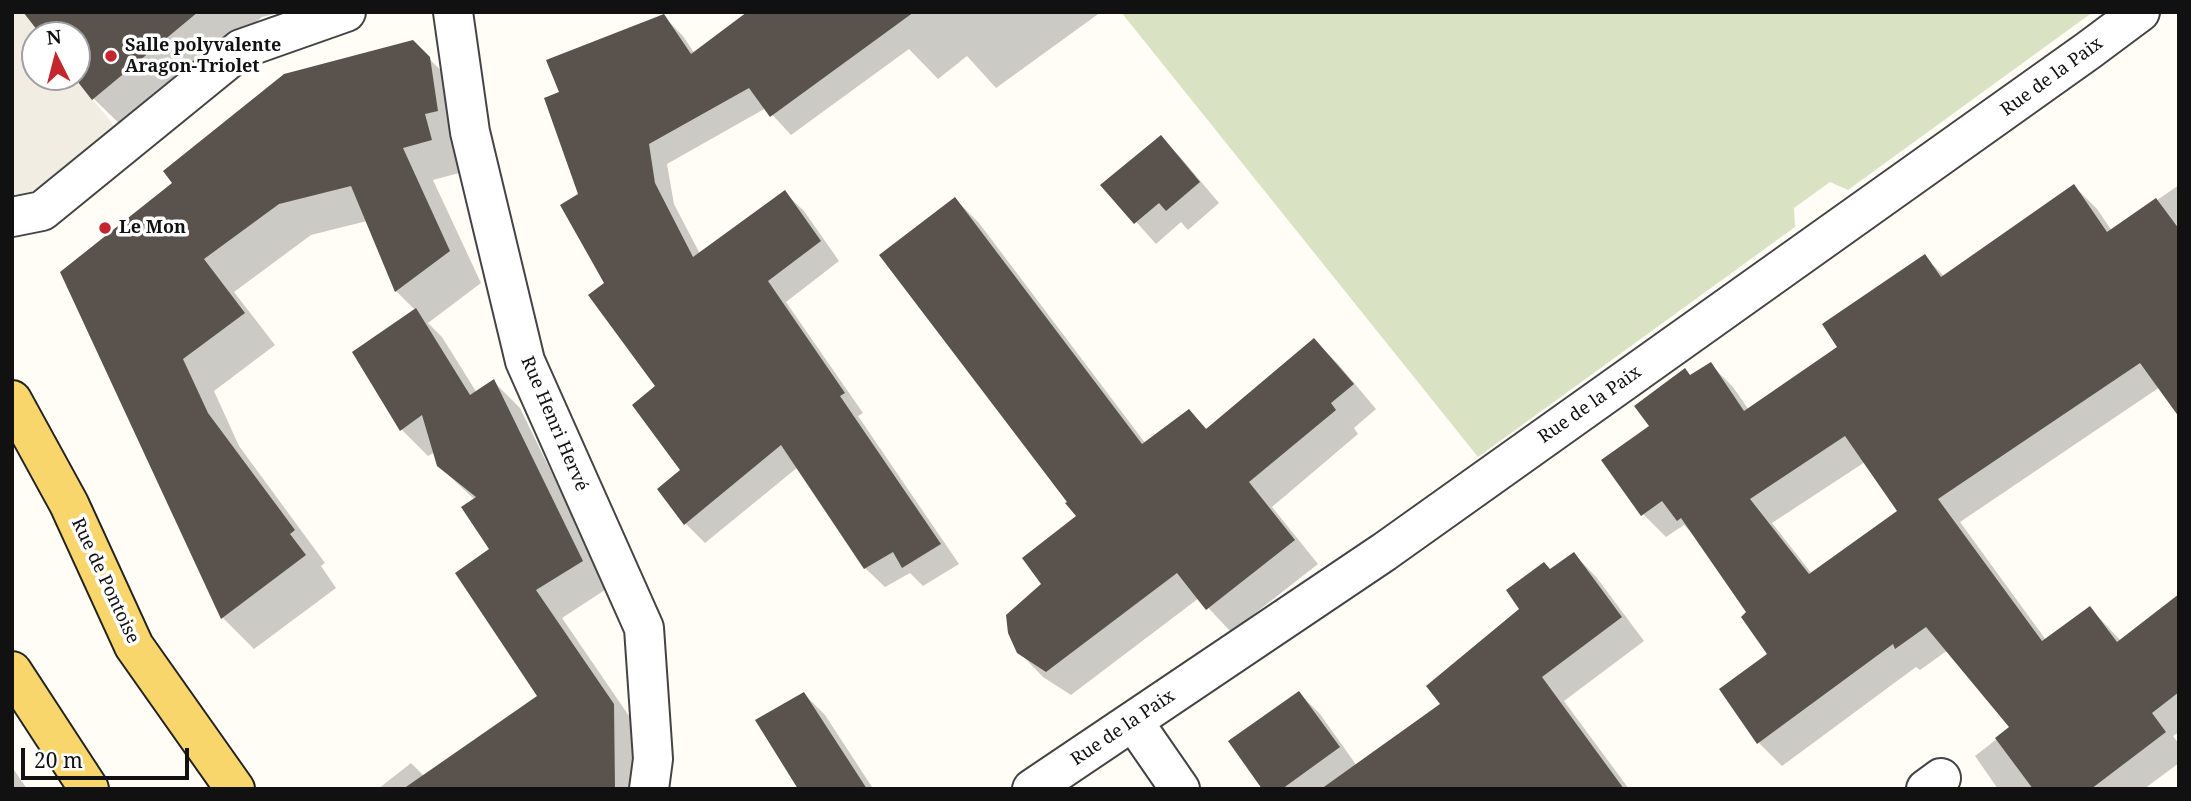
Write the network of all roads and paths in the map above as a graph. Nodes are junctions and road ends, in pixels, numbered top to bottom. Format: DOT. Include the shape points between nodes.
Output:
graph roads {
  1 [pos="346,12"];
  2 [pos="453,12"];
  3 [pos="2140,12"];
  4 [pos="12,217"];
  5 [pos="12,400"];
  6 [pos="12,671"];
  7 [pos="1133,721"];
  8 [pos="89,789"];
  9 [pos="235,789"];
  10 [pos="649,789"];
  11 [pos="1032,789"];
  12 [pos="1180,789"];
  1 -- 4 [label="street" via="241,49 42,211"];
  2 -- 10 [label="street, Rue Henri Hervé" via="470,132 525,362 644,628 653,760"];
  3 -- 7 [label="street, Rue de la Paix" via="1384,552"];
  5 -- 9 [label="main road, Rue de Pontoise" via="69,504 134,646"];
  6 -- 8 [label="main road"];
  7 -- 11 [label="street, Rue de la Paix"];
  7 -- 12 [label="street"];
}
